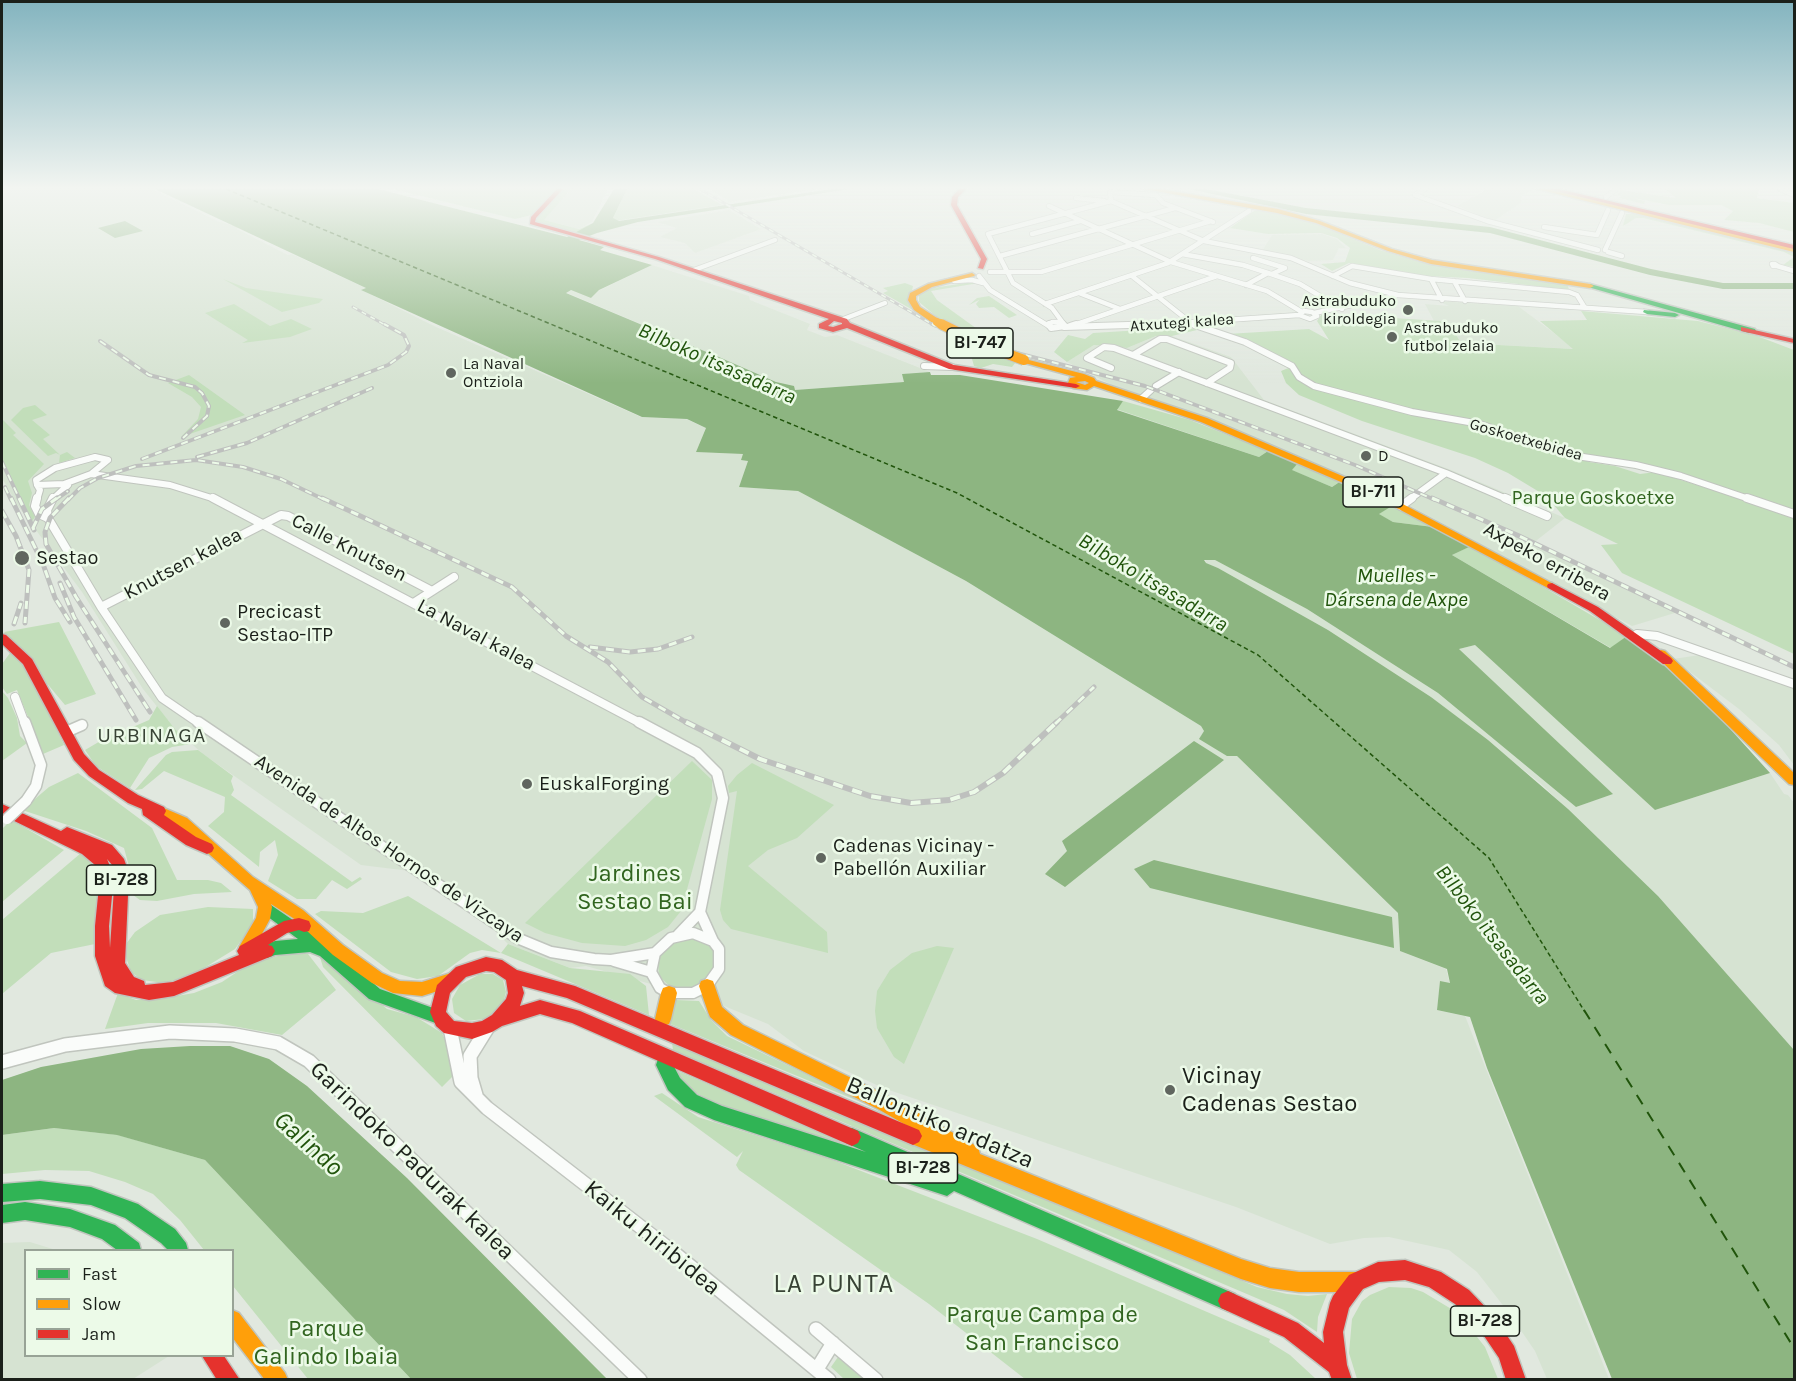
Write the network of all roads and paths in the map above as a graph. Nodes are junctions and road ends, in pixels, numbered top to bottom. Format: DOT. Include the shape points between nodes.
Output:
graph roads {
  1 [pos="641,253"];
  2 [pos="738,253"];
  3 [pos="981,253"];
  4 [pos="1009,253"];
  5 [pos="1104,253"];
  6 [pos="1151,253"];
  7 [pos="1259,253"];
  8 [pos="1268,253"];
  9 [pos="1402,253"];
  10 [pos="1614,253"];
  11 [pos="1182,254"];
  12 [pos="1000,256"];
  13 [pos="1622,256"];
  14 [pos="1253,258"];
  15 [pos="1170,262"];
  16 [pos="1243,265"];
  17 [pos="1777,266"];
  18 [pos="693,270"];
  19 [pos="1792,270"];
  20 [pos="1270,273"];
  21 [pos="1009,274"];
  22 [pos="981,275"];
  23 [pos="1132,276"];
  24 [pos="1217,276"];
  25 [pos="1333,276"];
  26 [pos="1431,279"];
  27 [pos="1454,281"];
  28 [pos="1246,285"];
  29 [pos="1527,288"];
  30 [pos="1383,291"];
  31 [pos="1079,293"];
  32 [pos="1398,295"];
  33 [pos="1156,297"];
  34 [pos="1387,297"];
  35 [pos="1412,297"];
  36 [pos="1442,300"];
  37 [pos="1465,301"];
  38 [pos="885,303"];
  39 [pos="1045,304"];
  40 [pos="1537,305"];
  41 [pos="1585,308"];
  42 [pos="1120,309"];
  43 [pos="1342,309"];
  44 [pos="1661,311"];
  45 [pos="1301,314"];
  46 [pos="1188,322"];
  47 [pos="841,323"];
  48 [pos="1064,325"];
  49 [pos="1794,340"];
  50 [pos="1133,355"];
  51 [pos="929,363"];
  52 [pos="1111,368"];
  53 [pos="1297,371"];
  54 [pos="1179,372"];
  55 [pos="1079,381"];
  56 [pos="1207,382"];
  57 [pos="1150,391"];
  58 [pos="1446,473"];
  59 [pos="91,474"];
  60 [pos="78,479"];
  61 [pos="37,485"];
  62 [pos="1401,506"];
  63 [pos="1794,514"];
  64 [pos="1547,516"];
  65 [pos="48,518"];
  66 [pos="264,522"];
  67 [pos="454,577"];
  68 [pos="432,591"];
  69 [pos="414,602"];
  70 [pos="101,607"];
  71 [pos="1594,609"];
  72 [pos="1637,634"];
  73 [pos="2,638"];
  74 [pos="1667,661"];
  75 [pos="1794,684"];
  76 [pos="15,697"];
  77 [pos="82,725"];
  78 [pos="66,732"];
  79 [pos="1794,780"];
  80 [pos="3,815"];
  81 [pos="265,897"];
  82 [pos="700,912"];
  83 [pos="299,920"];
  84 [pos="677,936"];
  85 [pos="713,941"];
  86 [pos="331,950"];
  87 [pos="262,952"];
  88 [pos="655,953"];
  89 [pos="240,955"];
  90 [pos="611,960"];
  91 [pos="224,968"];
  92 [pos="651,972"];
  93 [pos="513,976"];
  94 [pos="451,980"];
  95 [pos="707,986"];
  96 [pos="669,993"];
  97 [pos="663,1019"];
  98 [pos="446,1023"];
  99 [pos="494,1023"];
  100 [pos="2,1062"];
  101 [pos="664,1065"];
  102 [pos="476,1095"];
  103 [pos="1031,1186"];
  104 [pos="2,1193"];
  105 [pos="1020,1210"];
  106 [pos="2,1214"];
  107 [pos="129,1249"];
  108 [pos="178,1249"];
  109 [pos="1356,1282"];
  110 [pos="234,1323"];
  111 [pos="816,1329"];
  112 [pos="833,1343"];
  113 [pos="213,1357"];
  114 [pos="1337,1365"];
  115 [pos="817,1369"];
  116 [pos="230,1380"];
  117 [pos="278,1380"];
  118 [pos="640,1380"];
  119 [pos="829,1380"];
  120 [pos="876,1380"];
  121 [pos="1342,1380"];
  122 [pos="1516,1380"];
  1 -- 18 [label="main road"];
  2 -- 18 [label="street"];
  3 -- 22 [label="main road" via="984,259"];
  4 -- 12 [label="street"];
  5 -- 21 [label="street" via="1052,269"];
  6 -- 15 [label="street"];
  7 -- 14 [label="street"];
  8 -- 25 [label="street" via="1300,260"];
  9 -- 44 [label="main road" via="1431,262 1616,292"];
  10 -- 13 [label="street"];
  11 -- 15 [label="street"];
  11 -- 16 [label="street"];
  12 -- 21 [label="street"];
  14 -- 16 [label="street"];
  14 -- 20 [label="street" via="1286,268"];
  15 -- 23 [label="street"];
  15 -- 24 [label="street"];
  16 -- 20 [label="street"];
  17 -- 19 [label="street"];
  18 -- 47 [label="main road"];
  20 -- 28 [label="street"];
  20 -- 43 [label="street" via="1315,291"];
  21 -- 22 [label="street"];
  21 -- 39 [label="street" via="1016,286"];
  22 -- 48 [label="street" via="1031,317 1047,325"];
  22 -- 55 [label="main road, BI-747, bridge" via="930,285 913,295 914,304 937,322 986,346"];
  23 -- 31 [label="street"];
  23 -- 33 [label="street"];
  24 -- 28 [label="street"];
  24 -- 33 [label="street"];
  25 -- 26 [label="street" via="1352,266"];
  25 -- 30 [label="street"];
  26 -- 27 [label="street"];
  26 -- 36 [label="street"];
  27 -- 29 [label="street"];
  27 -- 37 [label="street"];
  28 -- 45 [label="street" via="1267,291"];
  29 -- 40 [label="street"];
  29 -- 41 [label="street" via="1573,293"];
  30 -- 32 [label="street"];
  30 -- 34 [label="street"];
  31 -- 39 [label="street"];
  31 -- 42 [label="street"];
  32 -- 34 [label="street"];
  32 -- 35 [label="street"];
  33 -- 42 [label="street"];
  33 -- 46 [label="street"];
  34 -- 35 [label="street"];
  34 -- 43 [label="street"];
  35 -- 36 [label="street"];
  36 -- 37 [label="street"];
  37 -- 40 [label="street"];
  38 -- 47 [label="street"];
  39 -- 48 [label="street"];
  40 -- 41 [label="street"];
  41 -- 44 [label="street"];
  42 -- 48 [label="street" via="1073,326"];
  43 -- 45 [label="street, Atxutegi kalea" via="1314,313 1317,316 1313,318"];
  44 -- 49 [label="main road"];
  45 -- 46 [label="street, Atxutegi kalea"];
  46 -- 48 [label="street, Atxutegi kalea" via="1078,329"];
  46 -- 53 [label="street" via="1245,342"];
  47 -- 51 [label="main road, Axpeko erribera / BI-711"];
  50 -- 52 [label="street, Axpeko erribera" via="1108,347 1087,358"];
  50 -- 54 [label="street, Axpeko erribera"];
  50 -- 56 [label="street" via="1167,339 1231,363 1230,368"];
  51 -- 55 [label="main road, Axpeko erribera / BI-711"];
  51 -- 55 [label="main road, Axpeko erribera / BI-711" via="1051,382"];
  53 -- 63 [label="street, Goskoetxebidea" via="1299,378 1314,386 1412,412 1480,424 1570,455 1681,476"];
  54 -- 56 [label="street, Axpeko erribera"];
  54 -- 57 [label="street"];
  55 -- 57 [label="main road, Axpeko erribera / BI-711"];
  56 -- 58 [label="street, Axpeko erribera"];
  57 -- 62 [label="main road, Axpeko erribera / BI-711"];
  58 -- 62 [label="street"];
  58 -- 64 [label="street, Axpeko erribera"];
  59 -- 60 [label="street"];
  59 -- 61 [label="street" via="108,460 95,457 70,462 43,474 36,480"];
  59 -- 66 [label="street, La Naval kalea" via="170,485 222,501"];
  60 -- 61 [label="street" via="52,486"];
  60 -- 65 [label="street" via="52,498"];
  61 -- 65 [label="street, Avenida de Altos Hornos de Vizcaya" via="40,490 35,506 39,514"];
  62 -- 71 [label="main road, Axpeko erribera / BI-711"];
  65 -- 70 [label="street, Avenida de Altos Hornos de Vizcaya"];
  66 -- 68 [label="street, Calle Knutsen" via="288,516"];
  66 -- 69 [label="street, La Naval kalea"];
  66 -- 70 [label="street, Knutsen kalea"];
  67 -- 68 [label="street"];
  68 -- 69 [label="street"];
  69 -- 82 [label="street, La Naval kalea" via="704,758 717,773 723,798"];
  70 -- 90 [label="street, Avenida de Altos Hornos de Vizcaya" via="158,694 517,938 551,952"];
  71 -- 72 [label="main road, BI-711"];
  71 -- 74 [label="main road, Axpeko erribera / BI-711"];
  72 -- 74 [label="main road, BI-711"];
  72 -- 75 [label="street" via="1657,636"];
  73 -- 78 [label="main road" via="28,662"];
  74 -- 79 [label="main road, BI-711"];
  76 -- 80 [label="street, bridge" via="40,765 36,786 26,801"];
  77 -- 78 [label="street"];
  78 -- 81 [label="main road" via="79,757 104,782 191,842 210,850"];
  80 -- 91 [label="main road, BI-728" via="96,843 114,855 122,873 116,944 121,974 128,982 161,991 186,986"];
  81 -- 83 [label="main road"];
  81 -- 89 [label="main road" via="260,928"];
  82 -- 84 [label="street"];
  82 -- 85 [label="street"];
  83 -- 86 [label="main road"];
  83 -- 87 [label="main road"];
  83 -- 89 [label="main road, BI-728"];
  84 -- 85 [label="street" via="693,933"];
  84 -- 88 [label="street"];
  85 -- 95 [label="street" via="721,959"];
  86 -- 87 [label="main road, BI-728" via="290,945"];
  86 -- 94 [label="main road" via="399,988 422,989"];
  86 -- 98 [label="main road, BI-728" via="375,994"];
  87 -- 91 [label="main road, BI-728"];
  88 -- 90 [label="street"];
  88 -- 92 [label="street"];
  89 -- 91 [label="main road, BI-728"];
  90 -- 92 [label="street"];
  92 -- 96 [label="street" via="660,988"];
  93 -- 94 [label="main road, BI-728" via="497,964 486,964 461,972"];
  93 -- 99 [label="main road" via="513,1003"];
  93 -- 103 [label="main road, Ballontiko ardatza / BI-728" via="569,991"];
  94 -- 98 [label="main road" via="439,1001"];
  95 -- 96 [label="street" via="693,993"];
  95 -- 103 [label="main road" via="716,1012 736,1030 884,1103"];
  96 -- 97 [label="main road"];
  98 -- 99 [label="main road, BI-728" via="472,1031"];
  98 -- 102 [label="street, Kaiku hiribidea" via="461,1082"];
  99 -- 102 [label="street" via="470,1056"];
  99 -- 105 [label="main road, BI-728" via="540,1007 556,1009"];
  100 -- 118 [label="street, Garindoko Padurak kalea" via="65,1045 170,1032 235,1035 278,1043 309,1061"];
  101 -- 105 [label="main road" via="674,1084 691,1101 720,1114"];
  102 -- 115 [label="street, Kaiku hiribidea" via="487,1108"];
  103 -- 109 [label="main road, Ballontiko ardatza / BI-728" via="1270,1278"];
  104 -- 108 [label="main road" via="40,1190 91,1196 131,1210 168,1236"];
  105 -- 114 [label="main road, BI-728" via="1291,1330"];
  106 -- 107 [label="main road" via="25,1211 70,1218 108,1232"];
  109 -- 114 [label="main road" via="1340,1303 1333,1332"];
  109 -- 122 [label="main road, Ballontiko ardatza / BI-728" via="1378,1272 1405,1270 1434,1279 1462,1297 1487,1323 1507,1353"];
  110 -- 117 [label="main road"];
  111 -- 112 [label="street"];
  112 -- 115 [label="street"];
  112 -- 120 [label="street"];
  113 -- 116 [label="main road"];
  114 -- 121 [label="main road"];
  115 -- 119 [label="street, Kaiku hiribidea"];
}
